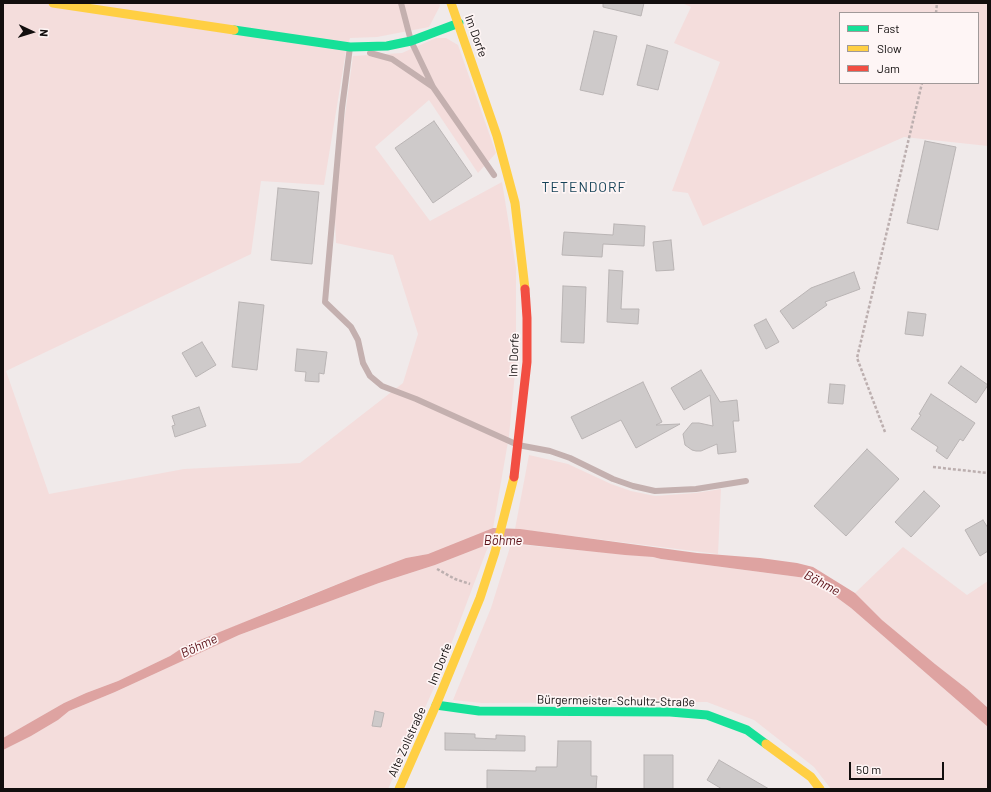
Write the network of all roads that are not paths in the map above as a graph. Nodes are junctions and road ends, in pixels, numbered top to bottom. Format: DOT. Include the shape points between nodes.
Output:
graph roads {
  1 [pos="53,3"];
  2 [pos="401,3"];
  3 [pos="451,3"];
  4 [pos="458,23"];
  5 [pos="412,40"];
  6 [pos="350,47"];
  7 [pos="433,86"];
  8 [pos="494,175"];
  9 [pos="518,445"];
  10 [pos="746,481"];
  11 [pos="436,705"];
  12 [pos="399,789"];
  13 [pos="820,789"];
  1 -- 6 [label="street"];
  2 -- 5 [label="lane"];
  3 -- 4 [label="street, Im Dorfe"];
  4 -- 5 [label="street"];
  4 -- 9 [label="street, Im Dorfe" via="498,136 515,203 524,265 527,362"];
  5 -- 6 [label="street" via="388,46"];
  5 -- 7 [label="lane"];
  6 -- 7 [label="lane" via="392,59"];
  6 -- 9 [label="lane" via="342,108 325,302 351,327 358,340 363,363 370,376 382,386"];
  7 -- 8 [label="lane"];
  9 -- 10 [label="lane" via="550,451 613,479 655,491 696,489"];
  9 -- 11 [label="street, Im Dorfe" via="495,552"];
  11 -- 12 [label="street, Alte Zollstraße"];
  11 -- 13 [label="street, Bürgermeister-Schultz-Straße" via="479,711 670,712 707,715 747,730 811,777"];
}
